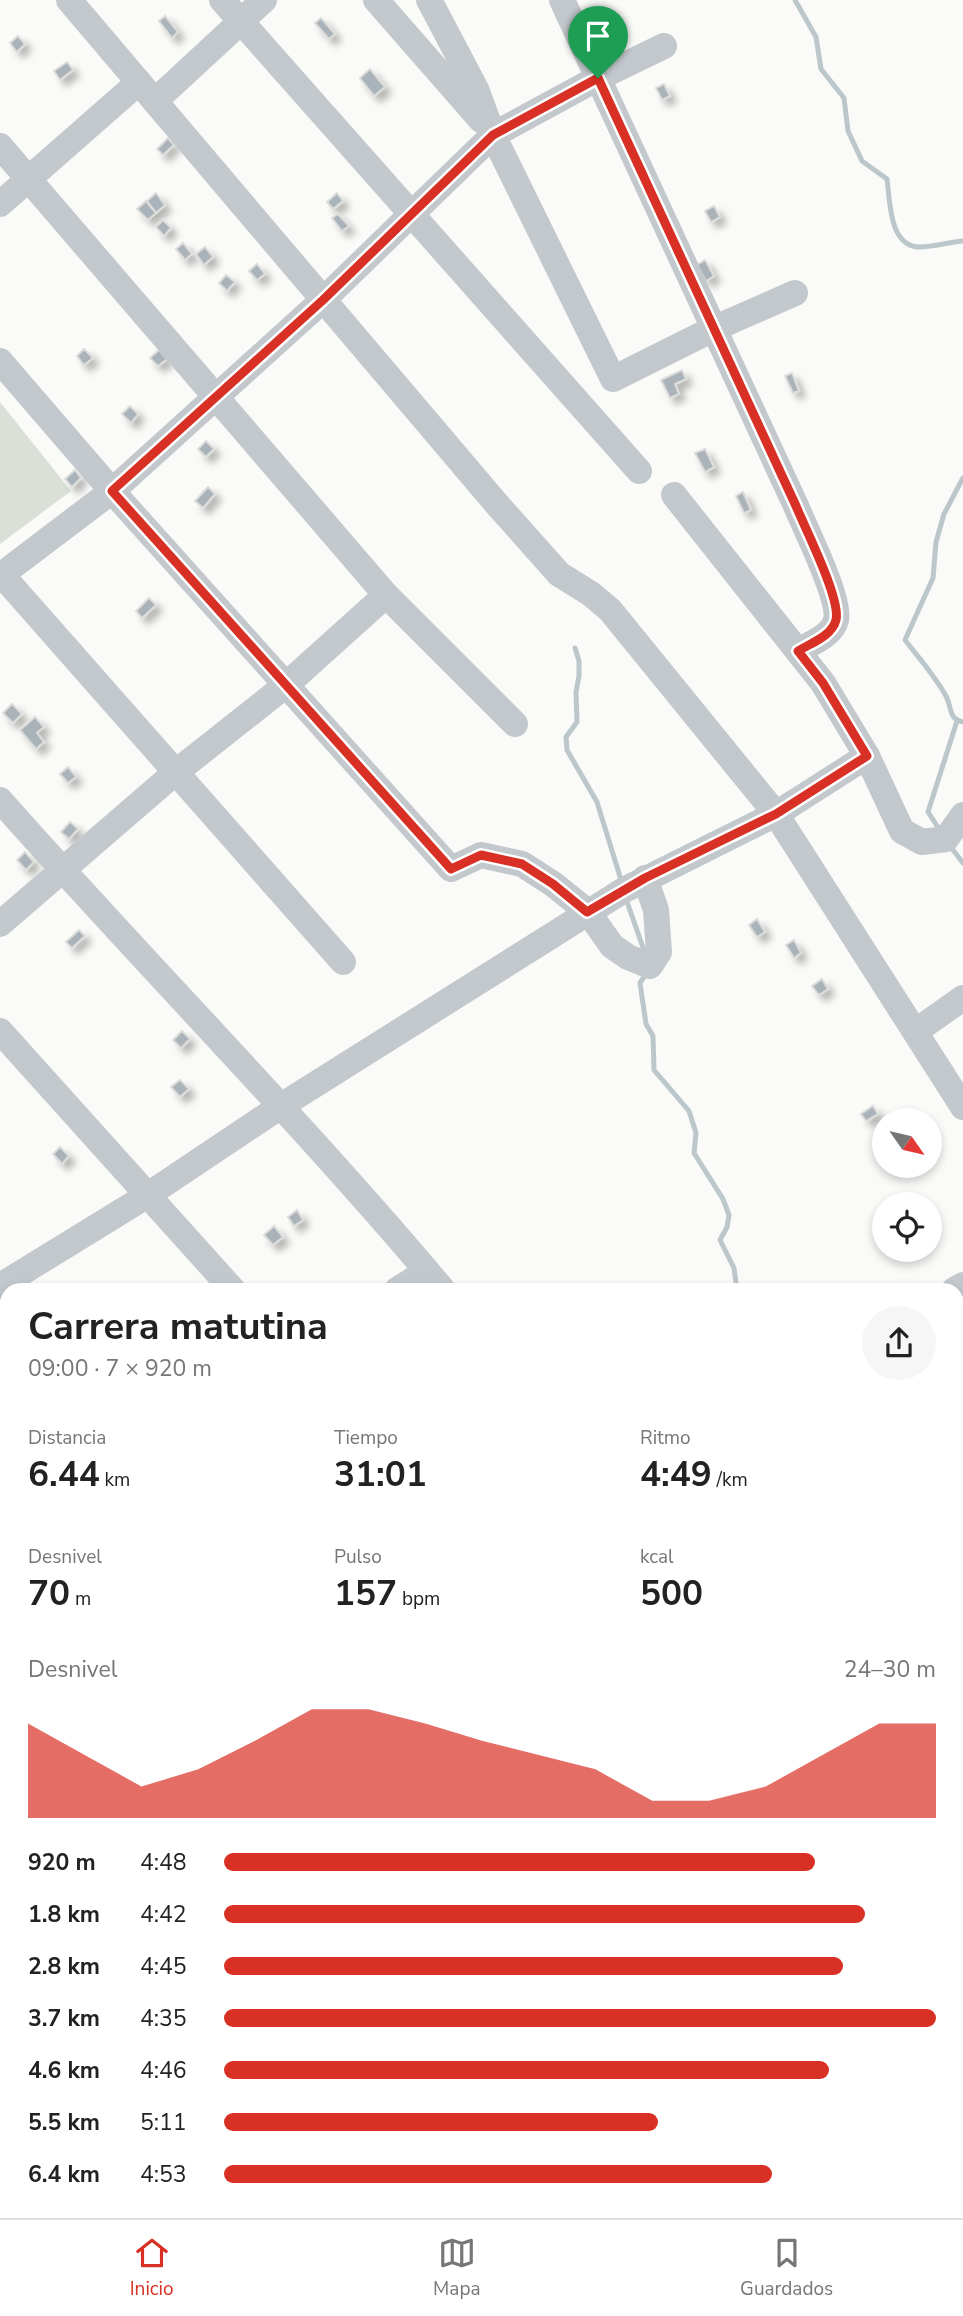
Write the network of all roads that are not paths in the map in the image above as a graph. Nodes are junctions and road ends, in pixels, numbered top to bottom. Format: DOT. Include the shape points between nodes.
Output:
graph roads {
  1 [pos="69,0"];
  2 [pos="222,0"];
  3 [pos="264,0"];
  4 [pos="376,0"];
  5 [pos="429,0"];
  6 [pos="562,0"];
  7 [pos="241,21"];
  8 [pos="664,46"];
  9 [pos="598,78"];
  10 [pos="147,91"];
  11 [pos="493,135"];
  12 [pos="0,146"];
  13 [pos="29,179"];
  14 [pos="0,204"];
  15 [pos="411,216"];
  16 [pos="796,293"];
  17 [pos="323,300"];
  18 [pos="713,329"];
  19 [pos="0,360"];
  20 [pos="215,398"];
  21 [pos="639,471"];
  22 [pos="112,491"];
  23 [pos="674,495"];
  24 [pos="1,576"];
  25 [pos="386,595"];
  26 [pos="798,651"];
  27 [pos="286,685"];
  28 [pos="515,724"];
  29 [pos="867,756"];
  30 [pos="176,772"];
  31 [pos="0,800"];
  32 [pos="776,814"];
  33 [pos="963,815"];
  34 [pos="61,870"];
  35 [pos="645,878"];
  36 [pos="587,912"];
  37 [pos="0,924"];
  38 [pos="343,962"];
  39 [pos="963,998"];
  40 [pos="0,1031"];
  41 [pos="915,1031"];
  42 [pos="281,1106"];
  43 [pos="963,1107"];
  44 [pos="148,1195"];
  45 [pos="435,1280"];
  46 [pos="5,1283"];
  47 [pos="227,1283"];
  1 -- 10 [label="street"];
  2 -- 7 [label="street"];
  3 -- 7 [label="street"];
  4 -- 11 [label="street"];
  5 -- 11 [label="street" via="476,89"];
  6 -- 9 [label="street"];
  7 -- 10 [label="street"];
  7 -- 15 [label="street"];
  8 -- 9 [label="street"];
  9 -- 11 [label="street"];
  9 -- 18 [label="street"];
  10 -- 13 [label="street"];
  10 -- 17 [label="street"];
  11 -- 15 [label="street"];
  11 -- 18 [label="street" via="613,379"];
  12 -- 13 [label="street"];
  13 -- 14 [label="street"];
  13 -- 20 [label="street"];
  15 -- 17 [label="street"];
  15 -- 21 [label="street"];
  16 -- 18 [label="street"];
  17 -- 20 [label="street"];
  17 -- 32 [label="street" via="559,574 610,610"];
  18 -- 26 [label="street" via="796,506 835,605 836,620 828,633"];
  19 -- 22 [label="street"];
  20 -- 22 [label="street"];
  20 -- 25 [label="street"];
  22 -- 24 [label="street"];
  22 -- 27 [label="street"];
  23 -- 26 [label="street"];
  24 -- 30 [label="street"];
  25 -- 27 [label="street"];
  25 -- 28 [label="street"];
  26 -- 29 [label="street"];
  27 -- 30 [label="street"];
  27 -- 36 [label="street" via="451,869 481,855 522,864"];
  29 -- 32 [label="street"];
  29 -- 33 [label="street" via="902,831 922,842 946,839"];
  30 -- 34 [label="street"];
  30 -- 38 [label="street"];
  31 -- 34 [label="street"];
  32 -- 35 [label="street"];
  32 -- 41 [label="street"];
  34 -- 37 [label="street"];
  34 -- 42 [label="street"];
  35 -- 36 [label="street"];
  35 -- 36 [label="street" via="656,910 659,952 650,966 612,946"];
  36 -- 42 [label="street"];
  39 -- 41 [label="street"];
  40 -- 44 [label="street"];
  41 -- 43 [label="street"];
  42 -- 44 [label="street"];
  42 -- 45 [label="street"];
  44 -- 46 [label="street"];
  44 -- 47 [label="street"];
}
